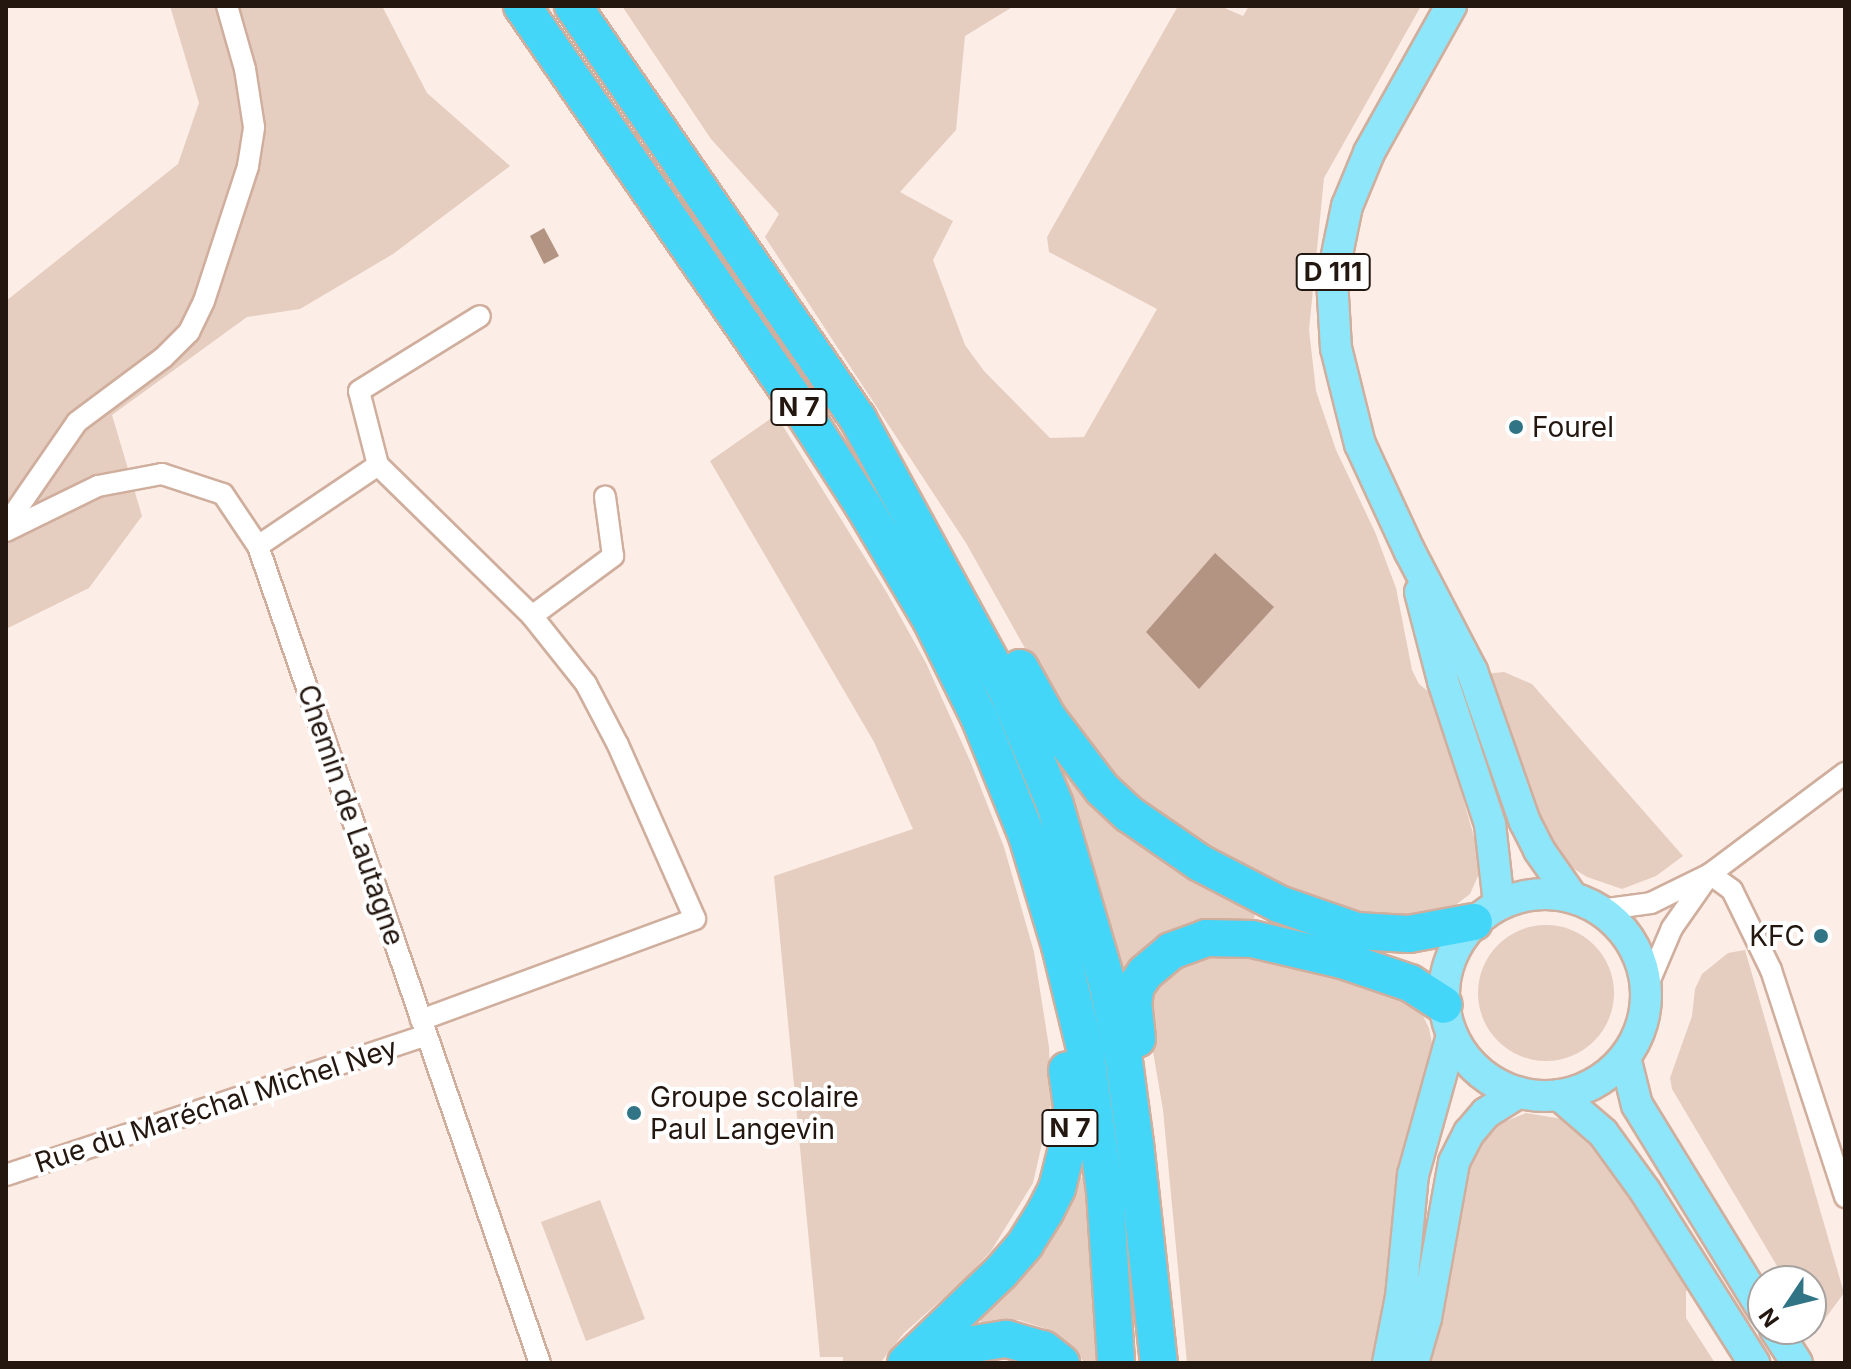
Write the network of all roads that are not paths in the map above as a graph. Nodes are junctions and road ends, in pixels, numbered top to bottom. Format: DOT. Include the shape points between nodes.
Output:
graph roads {
  1 [pos="227,6"];
  2 [pos="522,6"];
  3 [pos="573,6"];
  4 [pos="1451,6"];
  5 [pos="480,316"];
  6 [pos="858,419"];
  7 [pos="378,465"];
  8 [pos="605,497"];
  9 [pos="6,525"];
  10 [pos="6,531"];
  11 [pos="258,546"];
  12 [pos="1410,552"];
  13 [pos="532,616"];
  14 [pos="1845,773"];
  15 [pos="1027,836"];
  16 [pos="1710,874"];
  17 [pos="1572,897"];
  18 [pos="1600,910"];
  19 [pos="1486,913"];
  20 [pos="1646,989"];
  21 [pos="1448,1020"];
  22 [pos="424,1027"];
  23 [pos="1625,1057"];
  24 [pos="1519,1092"];
  25 [pos="1559,1095"];
  26 [pos="6,1175"];
  27 [pos="1845,1197"];
  28 [pos="1747,1284"];
  29 [pos="1153,1300"];
  30 [pos="1785,1345"];
  31 [pos="540,1363"];
  32 [pos="906,1363"];
  33 [pos="948,1363"];
  34 [pos="1061,1363"];
  35 [pos="1116,1363"];
  36 [pos="1159,1363"];
  37 [pos="1388,1363"];
  38 [pos="1413,1363"];
  39 [pos="1754,1363"];
  40 [pos="1797,1363"];
  1 -- 9 [label="street" via="254,127 248,166 204,301 189,332 163,358 77,422"];
  2 -- 15 [label="highway, N 7" via="803,412 893,554 967,692"];
  3 -- 6 [label="highway, N 7"];
  4 -- 12 [label="main road, D 111" via="1361,171 1338,236 1332,279 1336,348 1348,405 1360,444"];
  5 -- 7 [label="street" via="359,391"];
  6 -- 19 [label="highway, N 7" via="957,554 1048,718 1102,789 1129,814 1200,863 1330,924 1409,934"];
  6 -- 29 [label="highway, N 7" via="1008,693 1055,805 1097,942 1124,1061"];
  7 -- 11 [label="street"];
  7 -- 13 [label="street"];
  8 -- 13 [label="street" via="613,556"];
  10 -- 11 [label="street, Chemin de Lautagne" via="98,486 162,474 223,494"];
  11 -- 22 [label="street, Chemin de Lautagne"];
  12 -- 17 [label="main road, D 111" via="1472,671 1525,822"];
  12 -- 19 [label="main road, D 111" via="1443,681 1490,824"];
  13 -- 22 [label="street, Rue du Maréchal Michel Ney" via="586,684 695,919"];
  14 -- 16 [label="street"];
  15 -- 32 [label="highway, N 7" via="1072,1106 1065,1162 1025,1244"];
  15 -- 35 [label="highway, N 7" via="1086,1053 1105,1191"];
  16 -- 18 [label="street" via="1651,903"];
  16 -- 20 [label="street" via="1672,928"];
  16 -- 27 [label="street" via="1732,890 1771,970"];
  17 -- 18 [label="main road"];
  17 -- 19 [label="main road" via="1523,896"];
  18 -- 20 [label="main road" via="1632,944"];
  19 -- 21 [label="main road" via="1456,946 1445,975"];
  20 -- 23 [label="main road" via="1645,1013"];
  21 -- 24 [label="main road" via="1468,1060 1491,1080"];
  21 -- 29 [label="highway" via="1410,983 1252,939 1206,938 1185,943 1156,961 1136,986 1133,1003"];
  21 -- 37 [label="main road" via="1413,1175 1401,1297"];
  22 -- 26 [label="street, Rue du Maréchal Michel Ney"];
  22 -- 31 [label="street, Chemin de Lautagne"];
  23 -- 25 [label="main road" via="1607,1075"];
  23 -- 28 [label="main road" via="1644,1119"];
  24 -- 25 [label="main road"];
  24 -- 38 [label="main road" via="1486,1113 1454,1162"];
  25 -- 39 [label="main road" via="1603,1133"];
  29 -- 36 [label="highway, N 7"];
  30 -- 40 [label="main road"];
  33 -- 34 [label="highway" via="974,1344 1007,1339 1043,1349"];
}
